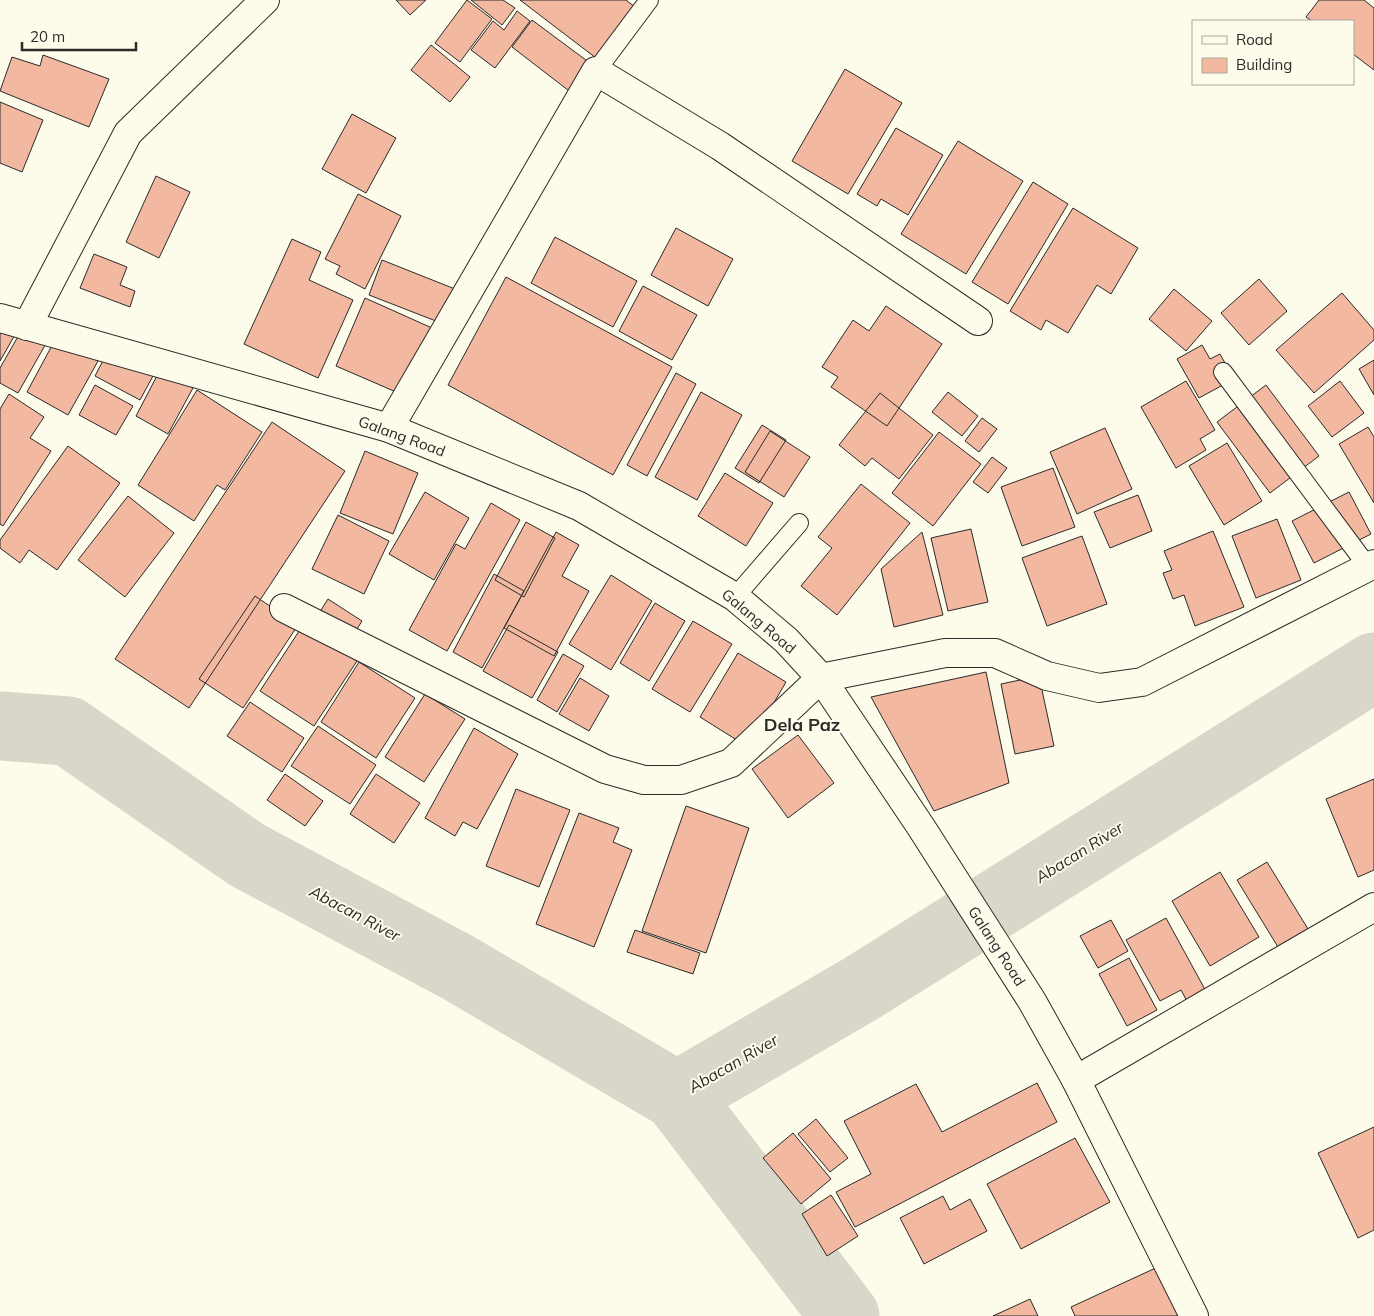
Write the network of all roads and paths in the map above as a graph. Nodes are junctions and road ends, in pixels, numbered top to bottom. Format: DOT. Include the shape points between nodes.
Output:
graph roads {
  1 [pos="265,0"];
  2 [pos="649,0"];
  3 [pos="596,71"];
  4 [pos="0,318"];
  5 [pos="978,321"];
  6 [pos="27,326"];
  7 [pos="1222,372"];
  8 [pos="389,428"];
  9 [pos="799,523"];
  10 [pos="1371,566"];
  11 [pos="735,598"];
  12 [pos="284,608"];
  13 [pos="821,678"];
  14 [pos="1374,907"];
  15 [pos="1076,1080"];
  16 [pos="1194,1316"];
  1 -- 6 [label="street" via="128,133"];
  2 -- 3 [label="lane"];
  3 -- 5 [label="street" via="720,146"];
  3 -- 8 [label="street"];
  4 -- 6 [label="street, Galang Road"];
  6 -- 8 [label="street, Galang Road"];
  7 -- 10 [label="lane"];
  8 -- 11 [label="street, Galang Road" via="578,506"];
  9 -- 11 [label="lane"];
  10 -- 13 [label="street" via="1142,682 1098,688 1047,676 994,653 945,654"];
  11 -- 13 [label="street, Galang Road" via="786,640"];
  12 -- 13 [label="street" via="605,769 644,780 681,780 731,763"];
  13 -- 15 [label="street, Galang Road" via="1032,1001"];
  14 -- 15 [label="street"];
  15 -- 16 [label="street, Galang Road"];
}
